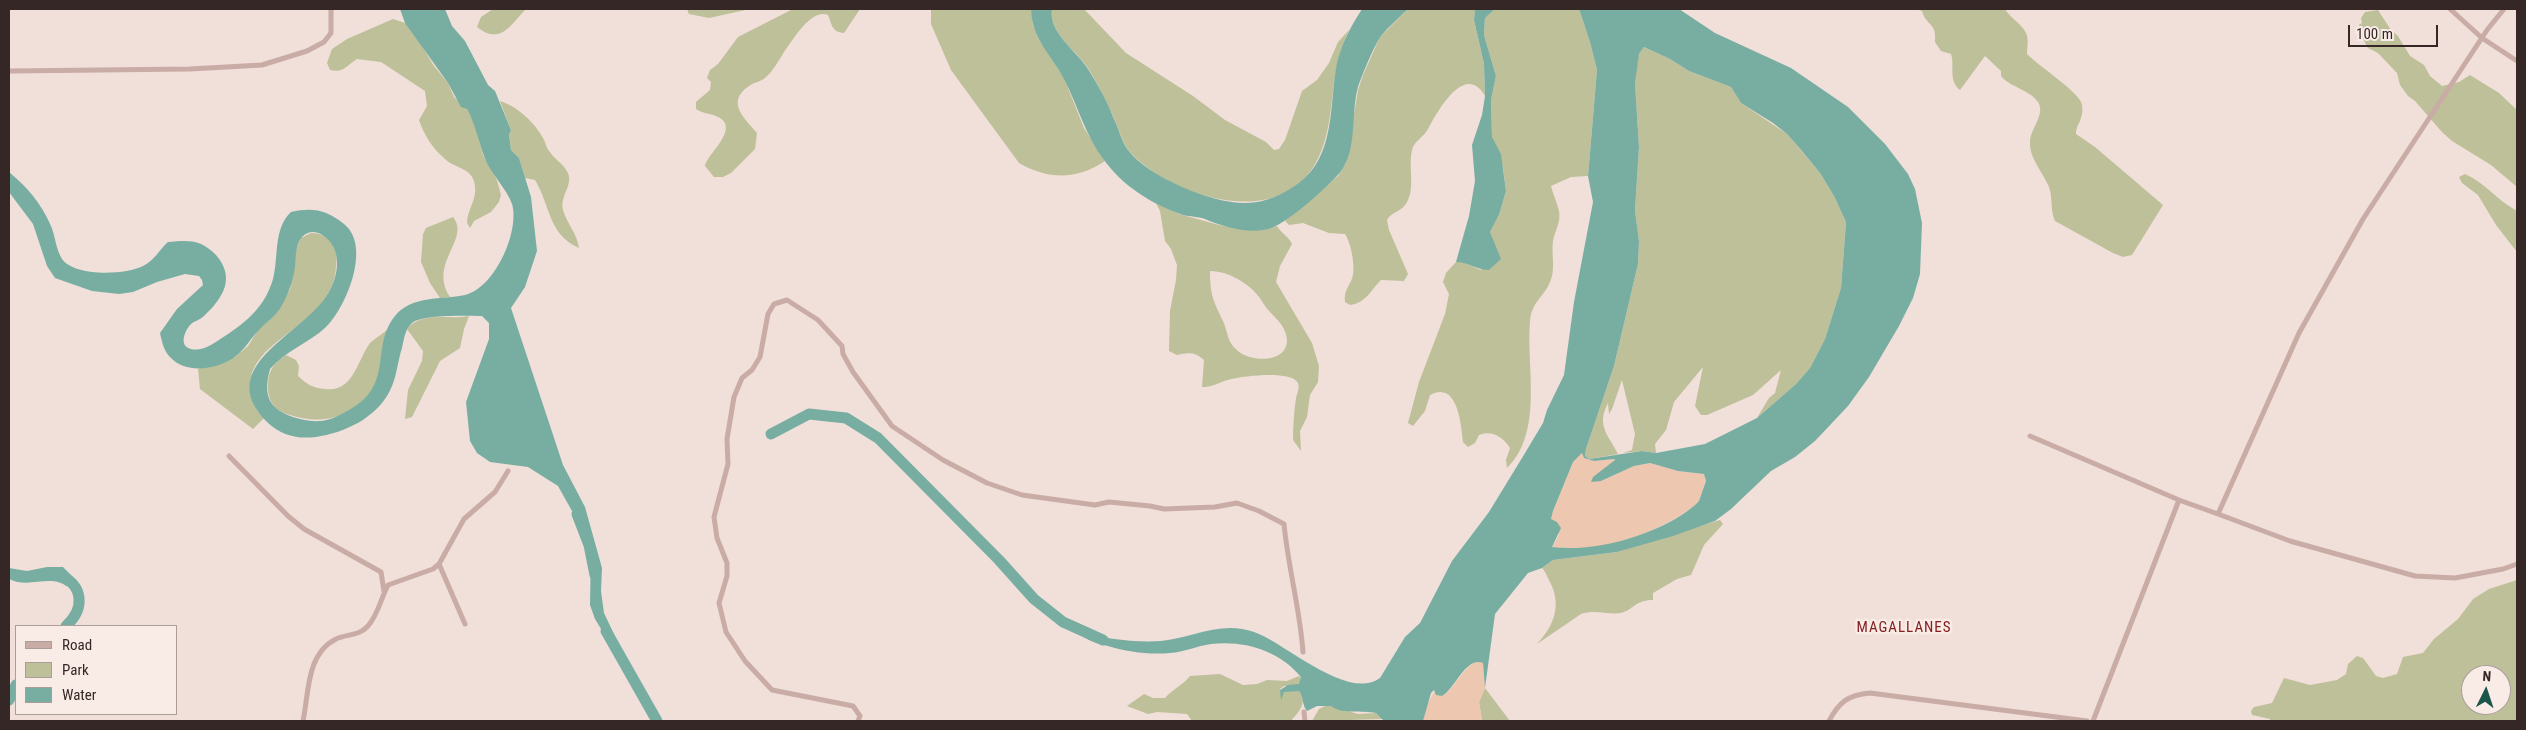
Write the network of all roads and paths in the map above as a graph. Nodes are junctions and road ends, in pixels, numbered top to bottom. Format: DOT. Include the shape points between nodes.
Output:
graph roads {
  1 [pos="331,9"];
  2 [pos="2450,9"];
  3 [pos="2504,9"];
  4 [pos="2482,38"];
  5 [pos="2517,61"];
  6 [pos="9,71"];
  7 [pos="2030,436"];
  8 [pos="229,456"];
  9 [pos="508,471"];
  10 [pos="2179,500"];
  11 [pos="2218,514"];
  12 [pos="439,564"];
  13 [pos="2517,564"];
  14 [pos="384,591"];
  15 [pos="465,624"];
  16 [pos="1303,652"];
  17 [pos="1304,712"];
  18 [pos="303,721"];
  19 [pos="858,721"];
  20 [pos="1304,721"];
  21 [pos="1830,721"];
  22 [pos="2087,721"];
  23 [pos="2092,721"];
  1 -- 6 [label="street" via="331,33 324,42 307,51 262,65"];
  2 -- 4 [label="street"];
  3 -- 4 [label="street"];
  4 -- 5 [label="street"];
  4 -- 11 [label="street" via="2362,219 2299,333"];
  7 -- 10 [label="street"];
  8 -- 14 [label="street" via="304,529 381,572"];
  9 -- 12 [label="street" via="495,492 464,519"];
  10 -- 11 [label="street"];
  10 -- 23 [label="street"];
  11 -- 13 [label="street" via="2290,541 2415,576 2455,578 2503,570"];
  12 -- 14 [label="street" via="393,582"];
  12 -- 15 [label="street"];
  14 -- 18 [label="street" via="367,628 336,639 317,657 311,670"];
  16 -- 19 [label="street" via="1302,632 1288,568 1284,524 1237,503 1164,509 1109,502 1095,504 1022,495 987,483 943,460 892,426 853,372 842,346 818,320 787,300 774,304 768,314 760,357 742,378 734,397 727,439 728,464 714,517 727,576 719,603 726,632 745,661 772,690 854,706 860,716"];
  17 -- 20 [label="street"];
  21 -- 22 [label="street" via="1846,698 1870,693"];
}
